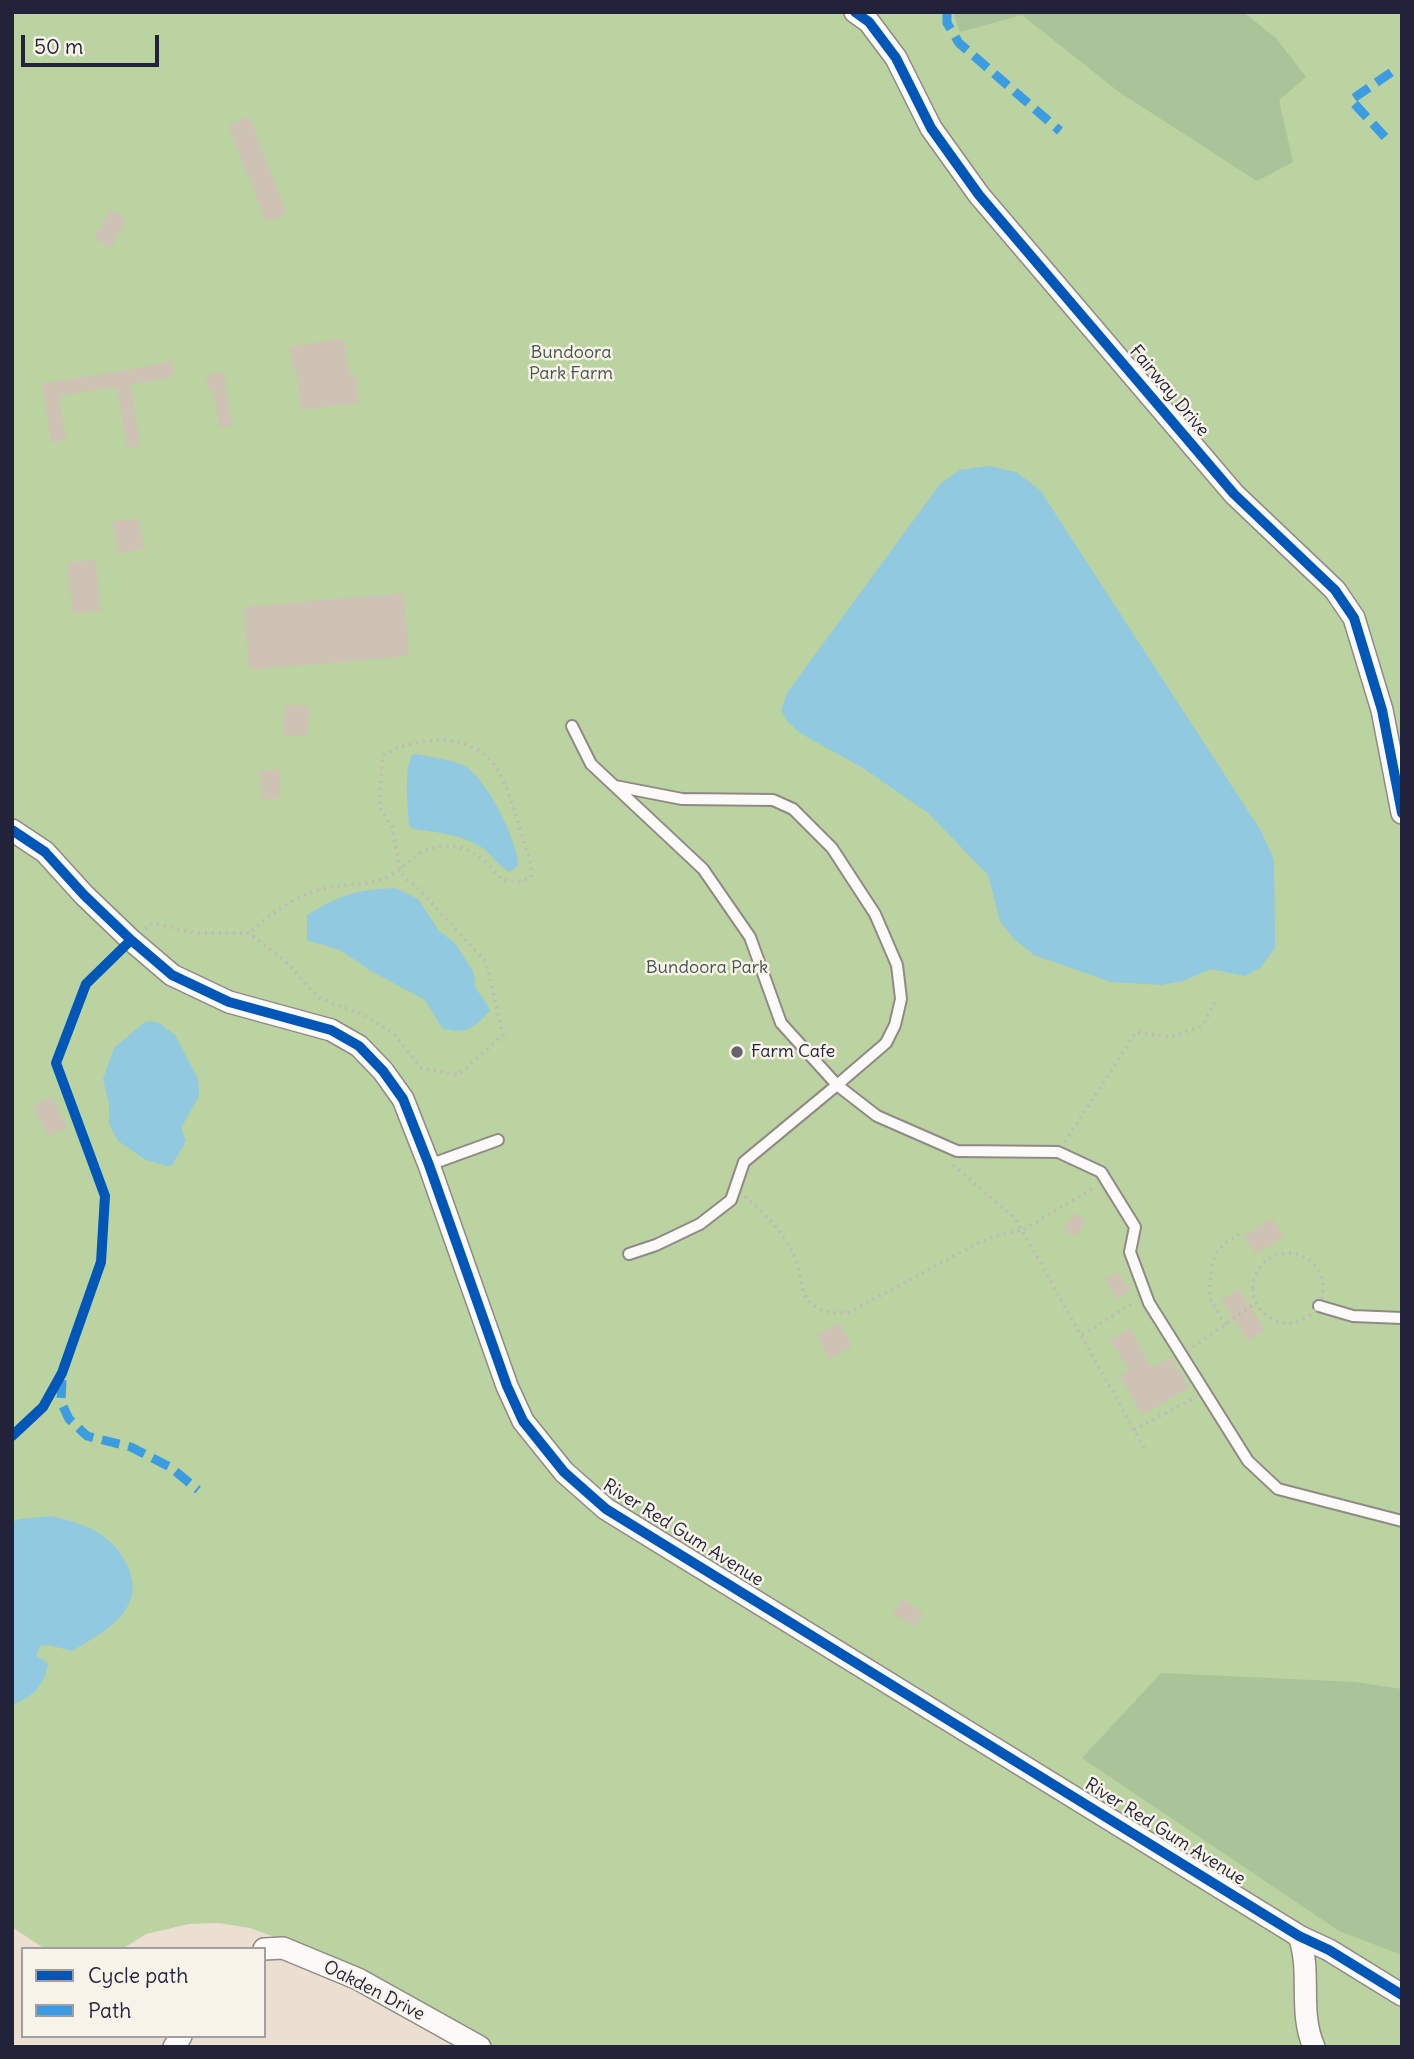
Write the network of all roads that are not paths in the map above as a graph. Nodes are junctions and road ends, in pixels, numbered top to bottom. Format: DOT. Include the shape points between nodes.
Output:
graph roads {
  1 [pos="855,12"];
  2 [pos="572,726"];
  3 [pos="615,786"];
  4 [pos="1400,787"];
  5 [pos="1402,813"];
  6 [pos="12,830"];
  7 [pos="837,1085"];
  8 [pos="498,1139"];
  9 [pos="429,1165"];
  10 [pos="629,1254"];
  11 [pos="1319,1306"];
  12 [pos="1402,1318"];
  13 [pos="1402,1521"];
  14 [pos="1299,1936"];
  15 [pos="266,1949"];
  16 [pos="1402,1995"];
  17 [pos="480,2047"];
  18 [pos="1314,2047"];
  1 -- 4 [label="street, Fairway Drive" via="869,22 896,58 931,128 979,195 1234,494 1335,590 1354,618"];
  2 -- 3 [label="lane" via="591,764"];
  3 -- 7 [label="lane" via="703,869 750,937 780,1023"];
  3 -- 7 [label="lane" via="682,799 773,800 793,809 832,848 876,914 897,965 901,999 886,1043"];
  4 -- 5 [label="street, Fairway Drive"];
  6 -- 9 [label="street, River Red Gum Avenue" via="46,852 84,895 172,975 229,1002 331,1030 359,1046 403,1100"];
  7 -- 10 [label="lane" via="744,1162 731,1200 700,1224"];
  7 -- 13 [label="lane" via="877,1116 957,1151 1058,1152 1101,1172 1135,1227 1130,1252 1146,1295 1248,1461 1278,1489"];
  8 -- 9 [label="lane"];
  9 -- 14 [label="street, River Red Gum Avenue" via="507,1386 523,1421 564,1472 606,1509"];
  11 -- 12 [label="lane" via="1353,1317"];
  14 -- 16 [label="street, River Red Gum Avenue"];
  14 -- 18 [label="street" via="1305,1951 1307,2031"];
  15 -- 17 [label="street, Oakden Drive" via="284,1948 358,1979"];
}
